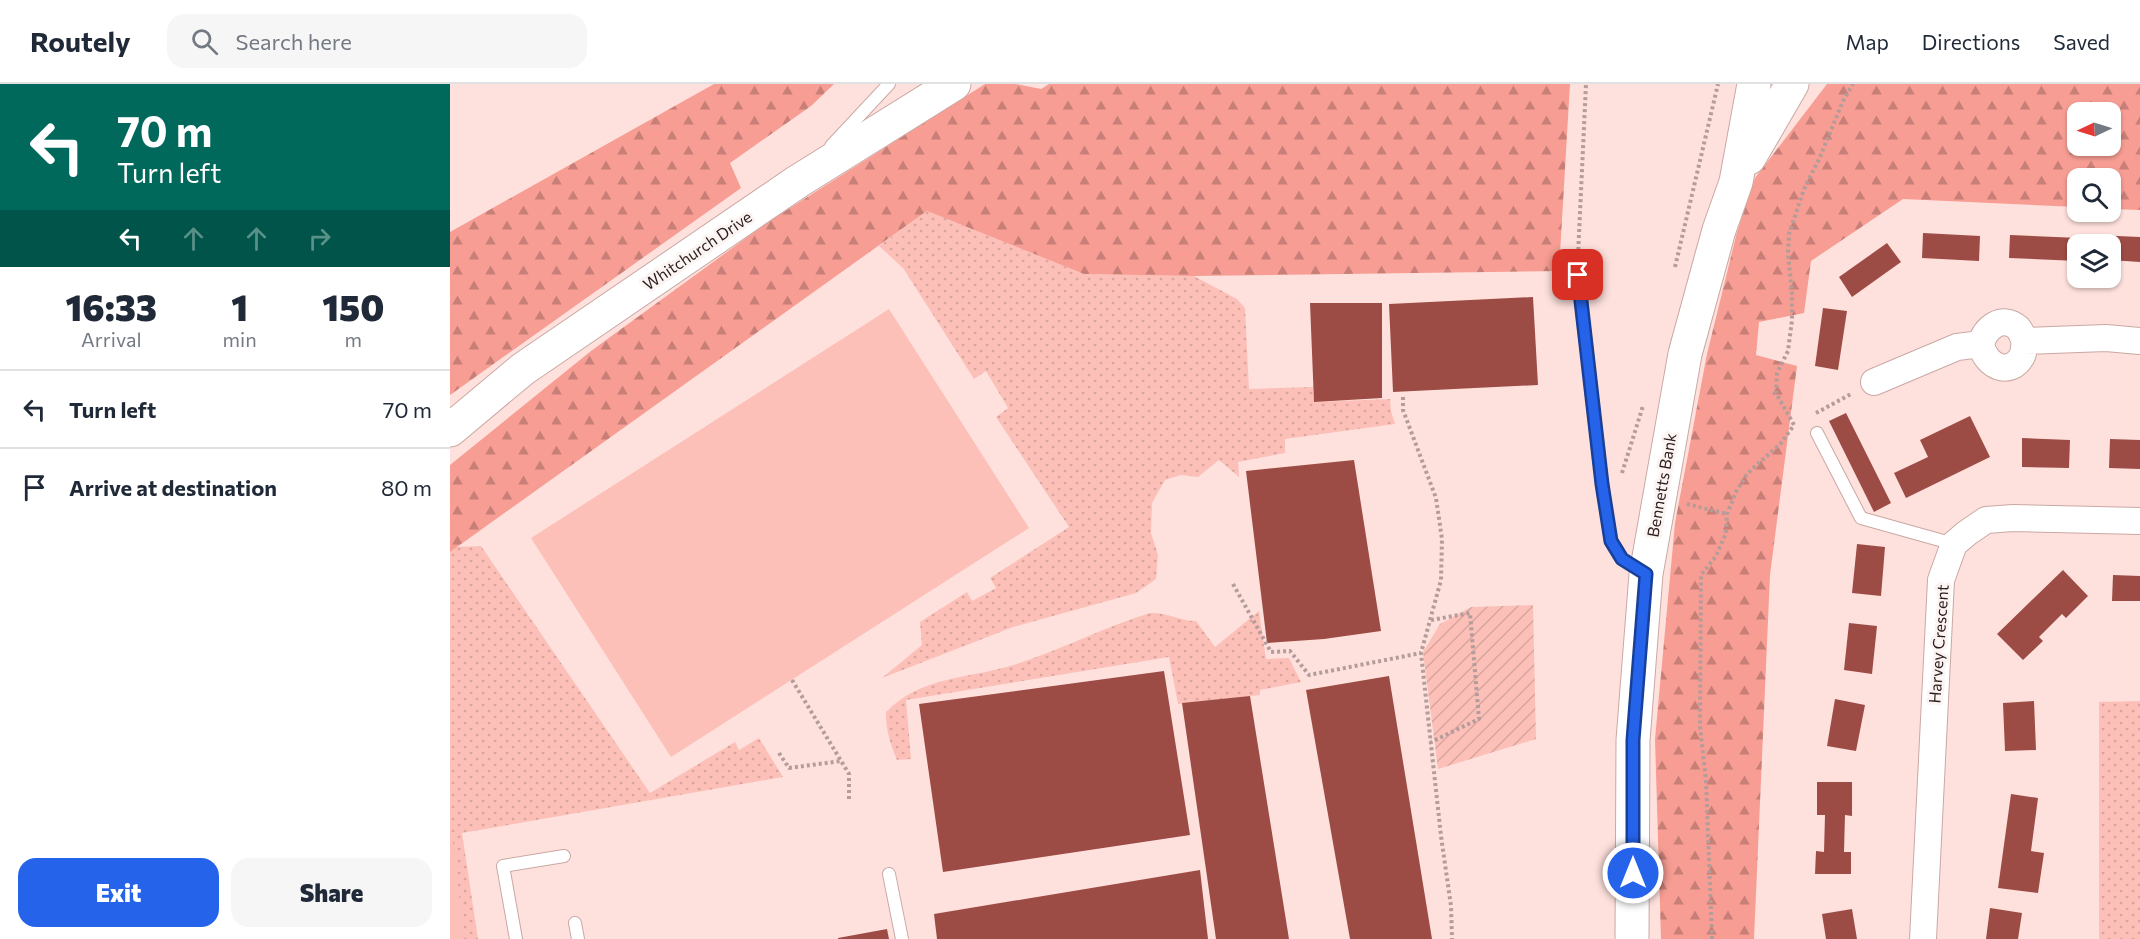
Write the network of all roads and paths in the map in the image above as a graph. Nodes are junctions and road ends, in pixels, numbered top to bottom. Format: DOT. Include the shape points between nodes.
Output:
graph roads {
  1 [pos="889,84"];
  2 [pos="954,84"];
  3 [pos="1586,84"];
  4 [pos="1754,84"];
  5 [pos="1792,84"];
  6 [pos="1853,84"];
  7 [pos="797,182"];
  8 [pos="1736,182"];
  9 [pos="1578,275"];
  10 [pos="2140,341"];
  11 [pos="1874,382"];
  12 [pos="1403,397"];
  13 [pos="1809,417"];
  14 [pos="1801,421"];
  15 [pos="1794,425"];
  16 [pos="450,430"];
  17 [pos="1817,432"];
  18 [pos="2140,521"];
  19 [pos="1954,544"];
  20 [pos="1646,574"];
  21 [pos="1233,584"];
  22 [pos="1431,620"];
  23 [pos="1421,653"];
  24 [pos="792,680"];
  25 [pos="1431,742"];
  26 [pos="779,753"];
  27 [pos="841,761"];
  28 [pos="849,802"];
  29 [pos="564,855"];
  30 [pos="889,874"];
  31 [pos="575,923"];
  32 [pos="516,939"];
  33 [pos="579,939"];
  34 [pos="902,939"];
  35 [pos="1452,939"];
  36 [pos="1632,939"];
  37 [pos="1712,939"];
  38 [pos="1923,939"];
  1 -- 7 [label="lane"];
  2 -- 7 [label="main road, Whitchurch Drive"];
  3 -- 9 [label="path"];
  4 -- 8 [label="main road, Bennetts Bank"];
  5 -- 8 [label="main road, Bennetts Bank"];
  6 -- 15 [label="path" via="1804,189 1789,234 1792,320 1788,351 1777,373 1776,393"];
  7 -- 16 [label="main road, Whitchurch Drive" via="523,369"];
  8 -- 20 [label="main road, Bennetts Bank" via="1685,354"];
  9 -- 20 [label="lane" via="1611,541 1622,559"];
  10 -- 11 [label="street" via="2025,341 2019,329 2009,323 1997,323 1984,333 1981,344 1957,347"];
  11 -- 13 [label="path"];
  12 -- 22 [label="path" via="1403,410 1436,498 1442,539 1441,580"];
  14 -- 15 [label="path"];
  15 -- 37 [label="path" via="1741,483 1727,514 1726,533 1716,556 1701,575 1700,726"];
  17 -- 19 [label="lane" via="1861,518"];
  18 -- 19 [label="street" via="1986,520"];
  19 -- 38 [label="street, Harvey Crescent" via="1941,580"];
  20 -- 36 [label="main road, Bennetts Bank" via="1633,740"];
  21 -- 23 [label="path" via="1271,652 1290,651 1309,675"];
  22 -- 23 [label="path"];
  22 -- 25 [label="path" via="1470,613 1479,720"];
  23 -- 25 [label="path"];
  24 -- 27 [label="path"];
  25 -- 35 [label="path"];
  26 -- 27 [label="path" via="789,768"];
  27 -- 28 [label="path" via="849,774"];
  29 -- 32 [label="lane" via="503,866"];
  30 -- 34 [label="lane"];
  31 -- 33 [label="lane"];
}
